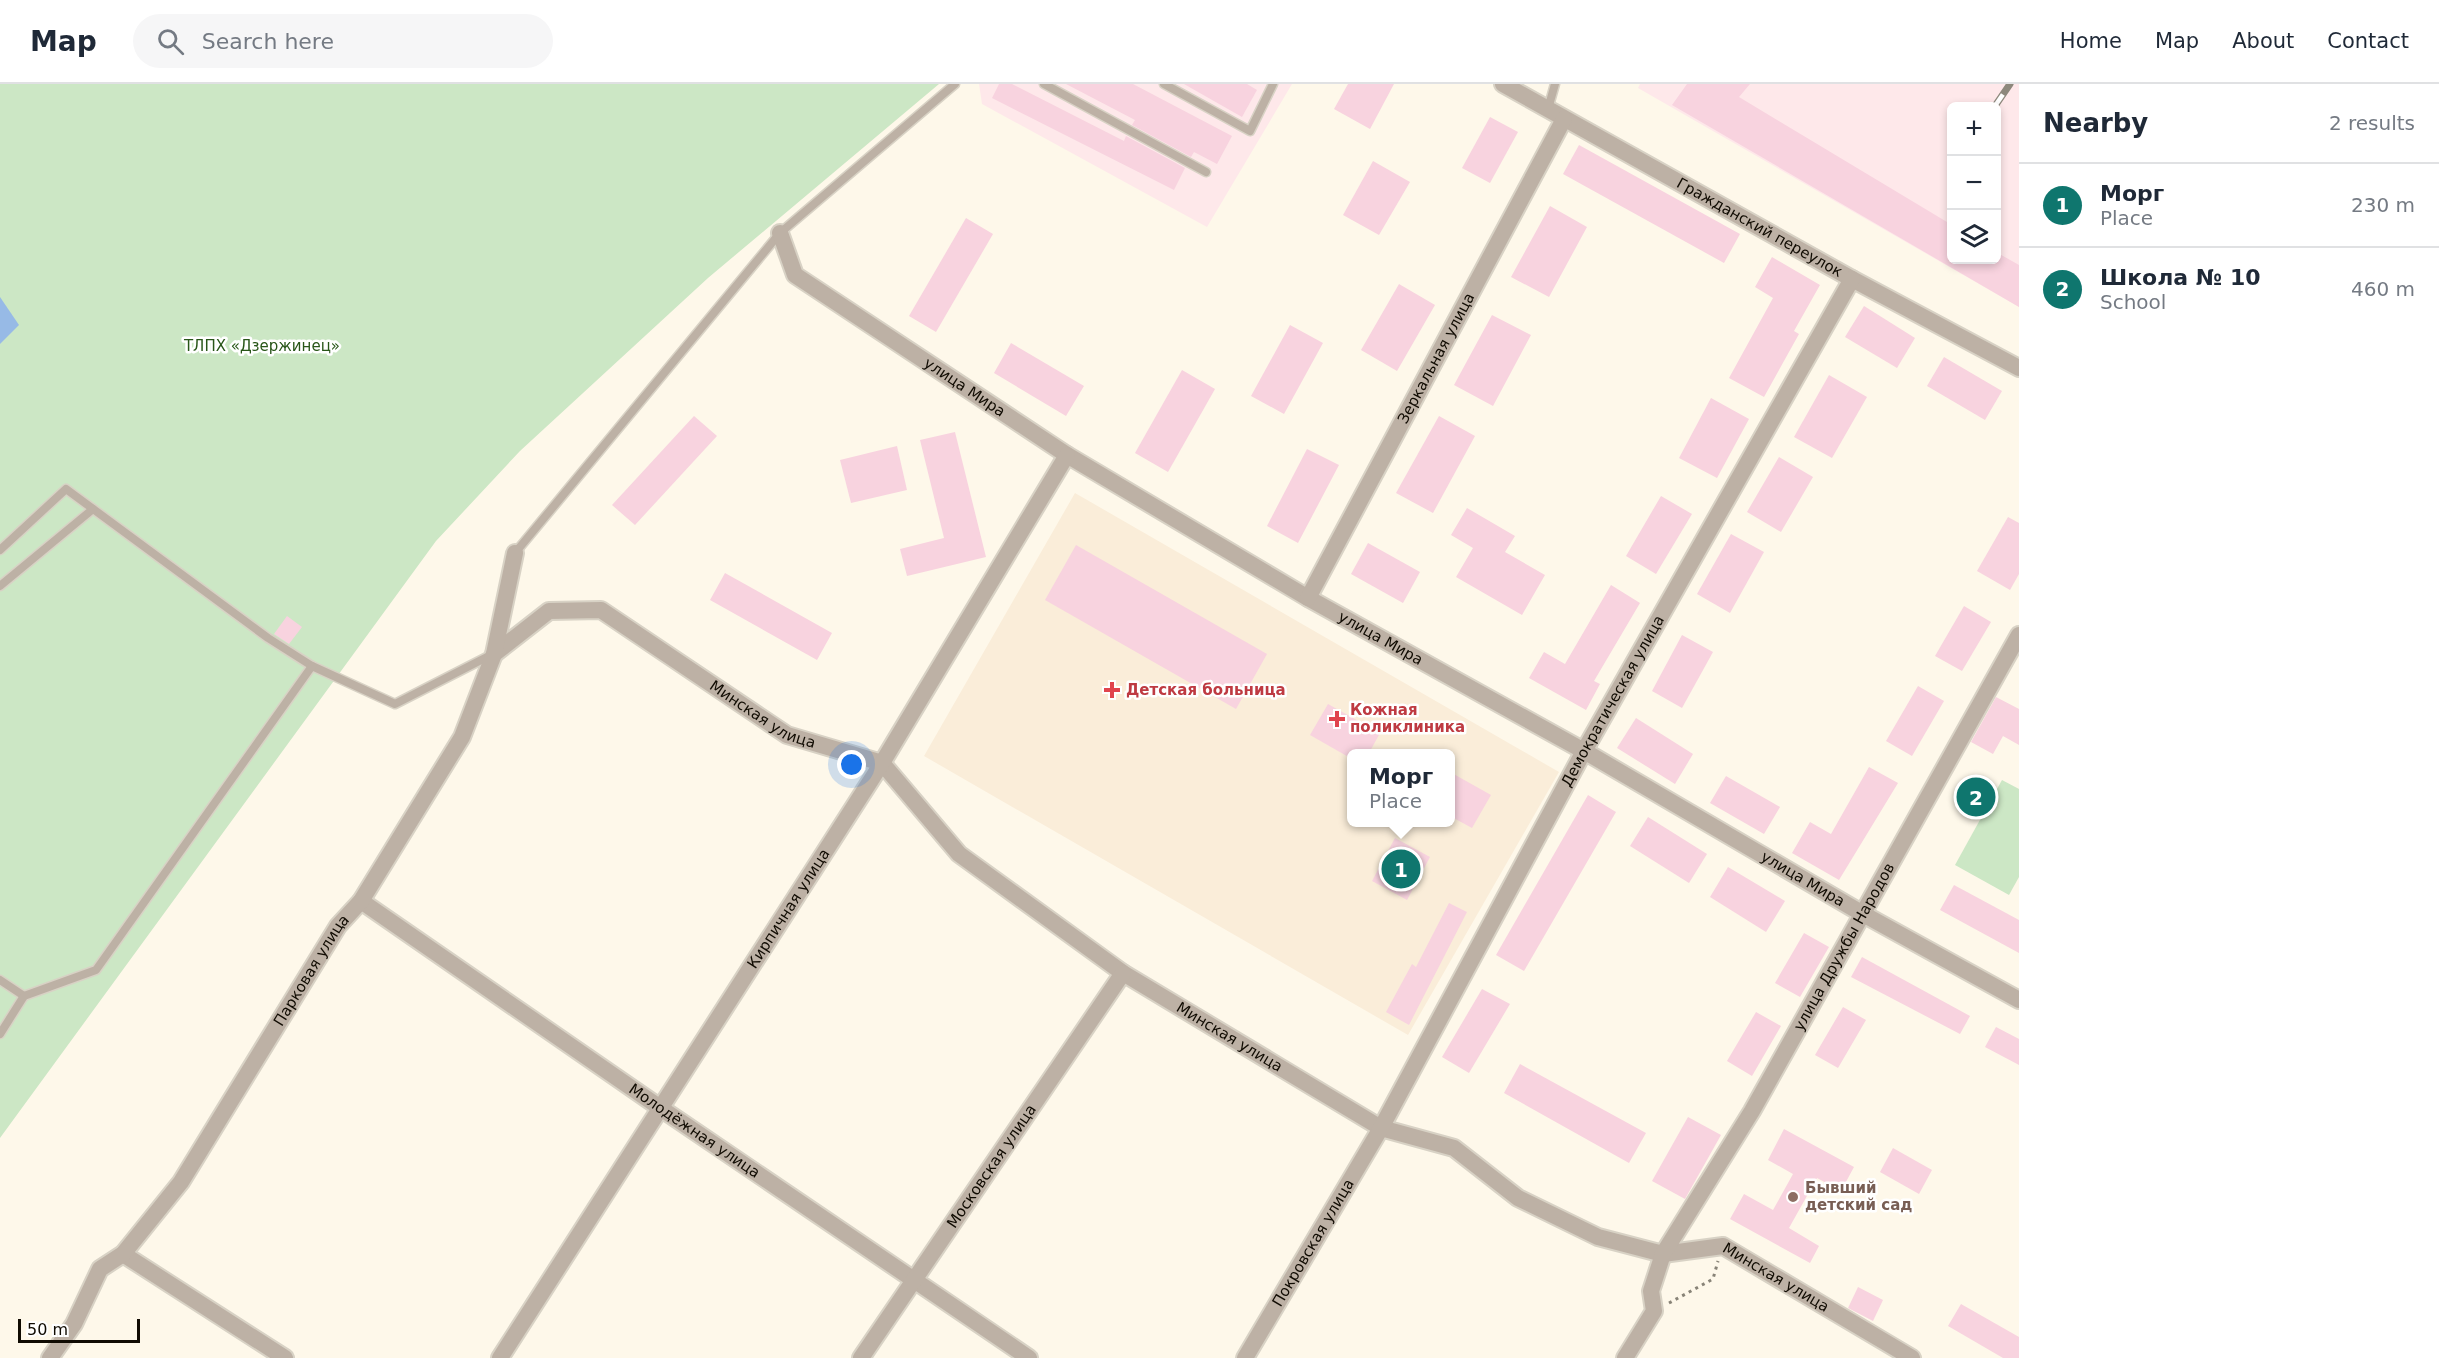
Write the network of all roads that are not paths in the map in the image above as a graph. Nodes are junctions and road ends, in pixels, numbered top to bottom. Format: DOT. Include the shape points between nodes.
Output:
graph roads {
  1 [pos="955,84"];
  2 [pos="1044,84"];
  3 [pos="1164,84"];
  4 [pos="1273,84"];
  5 [pos="1503,84"];
  6 [pos="1555,84"];
  7 [pos="1548,109"];
  8 [pos="1564,119"];
  9 [pos="1206,172"];
  10 [pos="780,233"];
  11 [pos="1852,279"];
  12 [pos="2019,368"];
  13 [pos="1067,454"];
  14 [pos="93,509"];
  15 [pos="0,550"];
  16 [pos="514,553"];
  17 [pos="0,586"];
  18 [pos="1308,598"];
  19 [pos="2019,635"];
  20 [pos="494,654"];
  21 [pos="312,666"];
  22 [pos="1584,751"];
  23 [pos="882,763"];
  24 [pos="361,901"];
  25 [pos="1863,914"];
  26 [pos="1123,973"];
  27 [pos="0,980"];
  28 [pos="24,996"];
  29 [pos="2019,1000"];
  30 [pos="0,1034"];
  31 [pos="659,1107"];
  32 [pos="1381,1128"];
  33 [pos="123,1254"];
  34 [pos="1664,1254"];
  35 [pos="913,1280"];
  36 [pos="50,1358"];
  37 [pos="285,1358"];
  38 [pos="500,1358"];
  39 [pos="861,1358"];
  40 [pos="1029,1358"];
  41 [pos="1245,1358"];
  42 [pos="1625,1358"];
  43 [pos="1912,1358"];
  1 -- 10 [label="lane"];
  2 -- 9 [label="lane"];
  3 -- 4 [label="lane" via="1250,131"];
  5 -- 7 [label="street, Гражданский переулок"];
  6 -- 7 [label="lane"];
  7 -- 8 [label="street, Гражданский переулок"];
  8 -- 11 [label="street, Гражданский переулок"];
  8 -- 18 [label="street, Зеркальная улица"];
  10 -- 13 [label="street, улица Мира" via="795,275"];
  10 -- 16 [label="lane"];
  11 -- 12 [label="street, Гражданский переулок"];
  11 -- 22 [label="street, Демократическая улица"];
  13 -- 18 [label="street, улица Мира"];
  13 -- 23 [label="street, Кирпичная улица"];
  14 -- 15 [label="lane" via="66,489"];
  14 -- 17 [label="lane"];
  14 -- 21 [label="lane"];
  16 -- 20 [label="street, Парковая улица"];
  18 -- 22 [label="street, улица Мира"];
  19 -- 25 [label="street, улица Дружбы Народов"];
  20 -- 21 [label="lane" via="395,704"];
  20 -- 23 [label="street, Минская улица" via="549,611 601,610 787,735"];
  20 -- 24 [label="street, Парковая улица" via="462,737"];
  21 -- 28 [label="lane" via="96,970"];
  22 -- 25 [label="street, улица Мира"];
  22 -- 32 [label="street, Демократическая улица"];
  23 -- 26 [label="street, Минская улица" via="959,854"];
  23 -- 31 [label="street, Кирпичная улица"];
  24 -- 31 [label="street, Молодёжная улица"];
  24 -- 33 [label="street, Парковая улица" via="338,926 181,1182"];
  25 -- 29 [label="street, улица Мира"];
  25 -- 34 [label="street, улица Дружбы Народов" via="1752,1111"];
  26 -- 32 [label="street, Минская улица"];
  26 -- 35 [label="street, Московская улица"];
  27 -- 28 [label="lane"];
  28 -- 30 [label="lane"];
  31 -- 35 [label="street, Молодёжная улица"];
  31 -- 38 [label="street, Кирпичная улица"];
  32 -- 34 [label="street, Минская улица" via="1454,1148 1518,1198 1598,1237"];
  32 -- 41 [label="street, Покровская улица"];
  33 -- 36 [label="street, Парковая улица" via="100,1269 74,1324"];
  33 -- 37 [label="street"];
  34 -- 42 [label="street, улица Дружбы Народов" via="1651,1291 1654,1311"];
  34 -- 43 [label="street, Минская улица" via="1723,1246"];
  35 -- 39 [label="street, Московская улица"];
  35 -- 40 [label="street, Молодёжная улица"];
}
